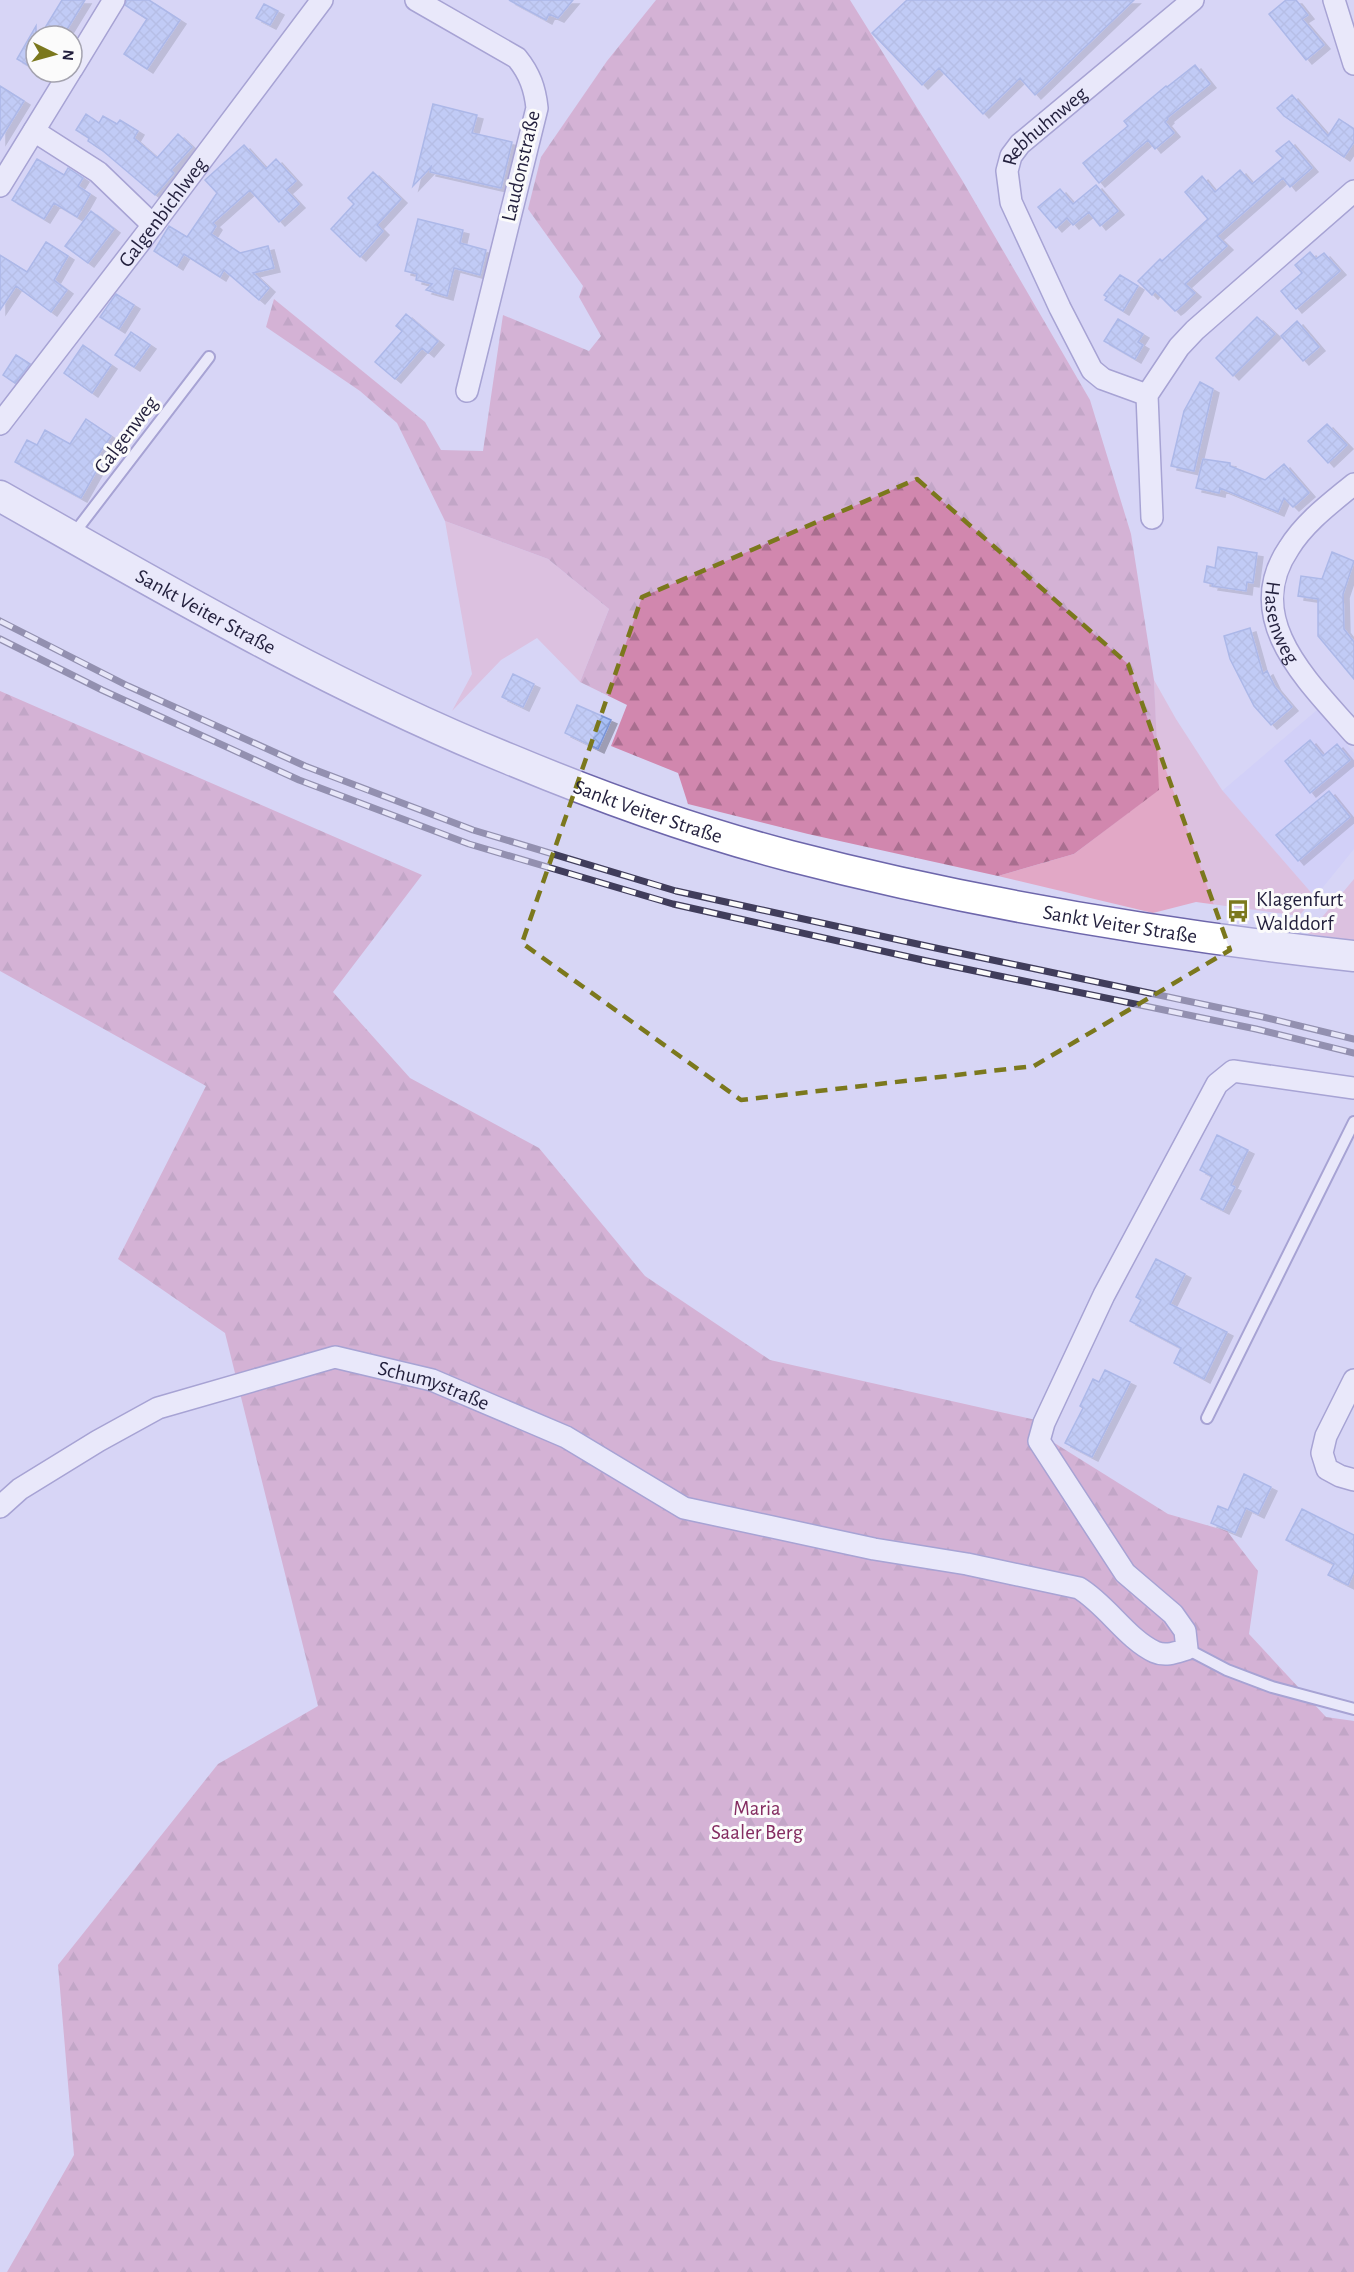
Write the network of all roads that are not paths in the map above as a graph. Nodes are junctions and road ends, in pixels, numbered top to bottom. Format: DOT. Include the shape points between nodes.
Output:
graph roads {
  1 [pos="114,0"];
  2 [pos="322,0"];
  3 [pos="416,0"];
  4 [pos="1192,0"];
  5 [pos="1334,0"];
  6 [pos="84,49"];
  7 [pos="1354,64"];
  8 [pos="63,84"];
  9 [pos="34,131"];
  10 [pos="0,186"];
  11 [pos="1354,191"];
  12 [pos="153,225"];
  13 [pos="209,357"];
  14 [pos="467,391"];
  15 [pos="1147,395"];
  16 [pos="0,424"];
  17 [pos="1354,483"];
  18 [pos="0,496"];
  19 [pos="1152,518"];
  20 [pos="72,536"];
  21 [pos="1354,734"];
  22 [pos="1354,956"];
  23 [pos="1354,1088"];
  24 [pos="1354,1122"];
  25 [pos="1354,1380"];
  26 [pos="1207,1418"];
  27 [pos="1354,1480"];
  28 [pos="0,1506"];
  29 [pos="1187,1648"];
  30 [pos="1354,1709"];
  1 -- 6 [label="street"];
  2 -- 12 [label="street, Galgenbichlweg"];
  3 -- 14 [label="street, Laudonstraße" via="518,58 535,91 537,108"];
  4 -- 15 [label="street, Rebhuhnweg" via="1020,144 1007,171 1011,202 1092,370 1103,379"];
  5 -- 7 [label="street"];
  8 -- 9 [label="street"];
  9 -- 10 [label="street"];
  9 -- 12 [label="street" via="98,172"];
  11 -- 15 [label="street" via="1195,330"];
  12 -- 16 [label="street, Galgenbichlweg"];
  13 -- 20 [label="lane, Galgenweg"];
  15 -- 19 [label="street"];
  17 -- 21 [label="street, Hasenweg" via="1288,549 1276,572 1273,598 1282,644 1295,666"];
  18 -- 20 [label="main road, Sankt Veiter Straße"];
  20 -- 22 [label="main road, Sankt Veiter Straße" via="155,585 363,694 506,758 678,821 788,856 993,903 1231,942"];
  23 -- 29 [label="street" via="1233,1071 1217,1084 1104,1295 1044,1423 1040,1441 1046,1451 1125,1573 1173,1614 1185,1631"];
  24 -- 26 [label="lane"];
  25 -- 27 [label="street" via="1326,1436 1322,1453 1327,1469"];
  28 -- 29 [label="street, Schumystraße" via="20,1489 158,1408 335,1357 432,1380 566,1437 684,1508 1079,1588 1156,1653 1173,1654"];
  29 -- 30 [label="lane" via="1227,1671"];
}
